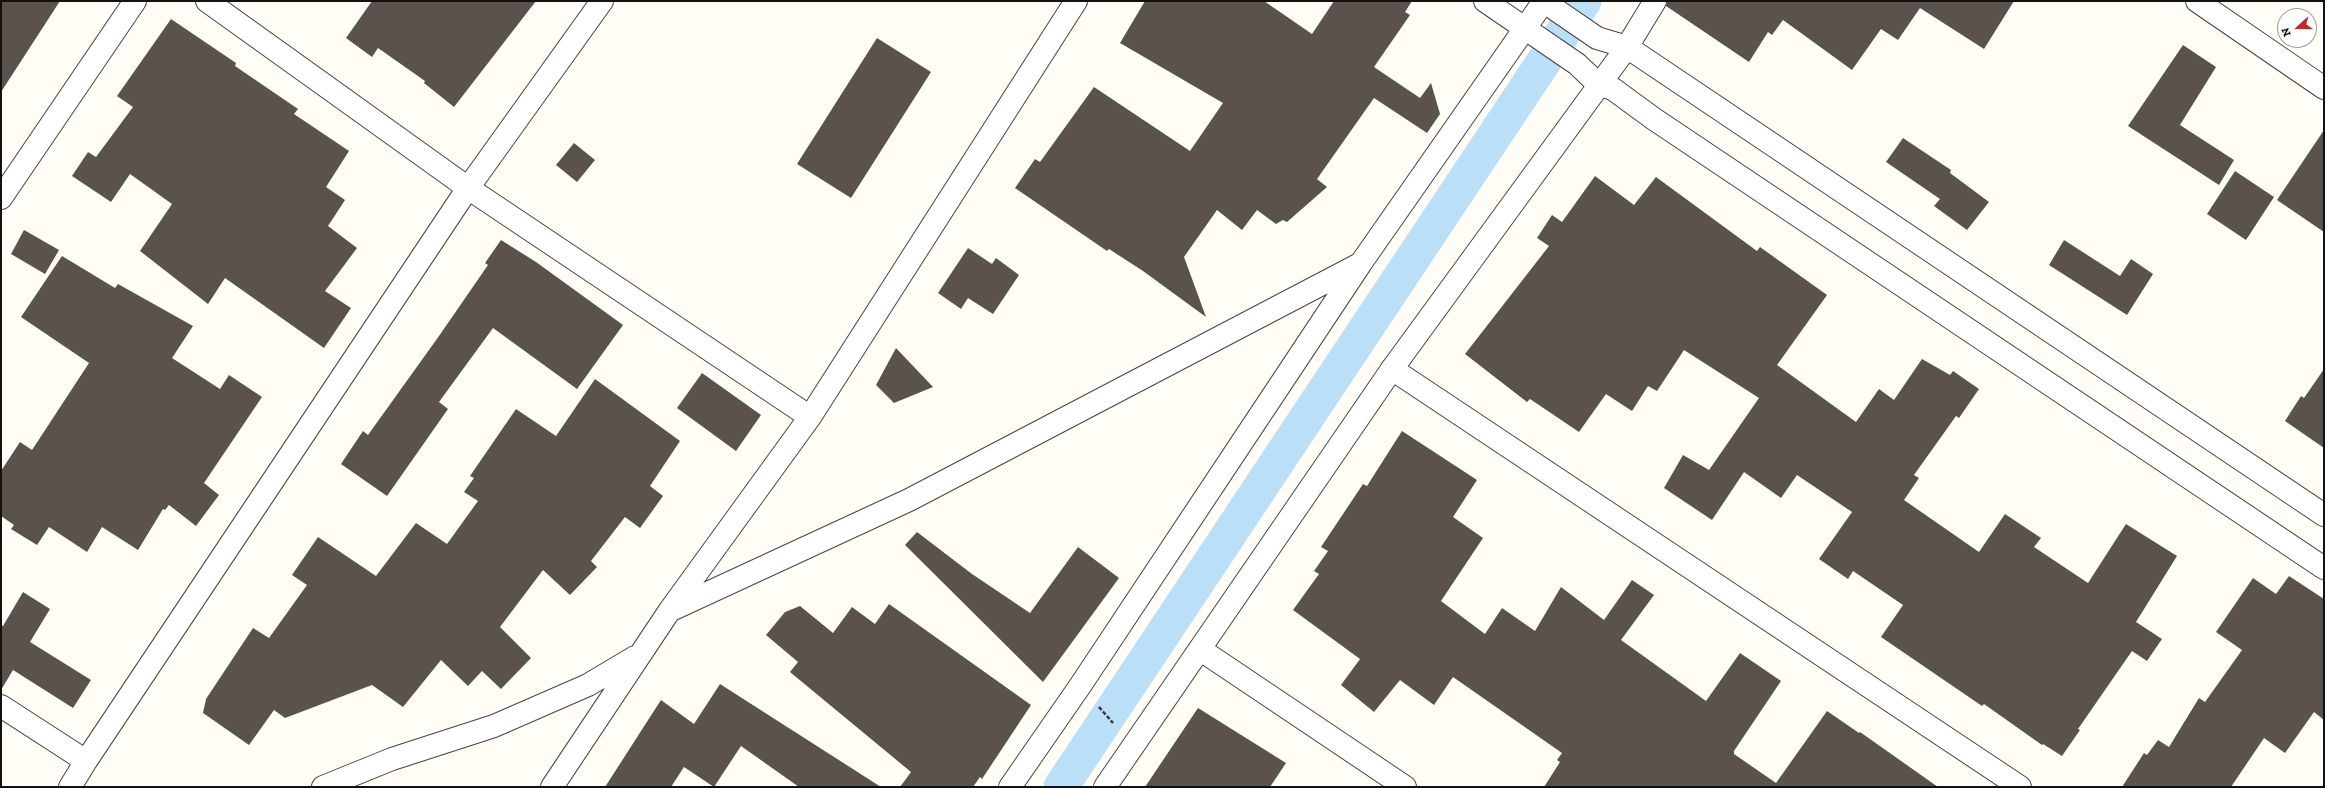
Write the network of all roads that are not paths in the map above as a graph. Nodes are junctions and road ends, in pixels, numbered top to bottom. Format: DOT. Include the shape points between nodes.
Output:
graph roads {
  1 [pos="135,1"];
  2 [pos="207,1"];
  3 [pos="602,1"];
  4 [pos="1076,1"];
  5 [pos="1485,1"];
  6 [pos="1655,1"];
  7 [pos="2197,1"];
  8 [pos="1547,4"];
  9 [pos="1532,32"];
  10 [pos="1627,47"];
  11 [pos="1598,84"];
  12 [pos="2324,88"];
  13 [pos="468,188"];
  14 [pos="1,198"];
  15 [pos="1361,263"];
  16 [pos="1392,369"];
  17 [pos="810,417"];
  18 [pos="2324,515"];
  19 [pos="2324,568"];
  20 [pos="670,610"];
  21 [pos="1200,650"];
  22 [pos="641,654"];
  23 [pos="1,706"];
  24 [pos="86,761"];
  25 [pos="70,787"];
  26 [pos="323,787"];
  27 [pos="552,787"];
  28 [pos="1010,787"];
  29 [pos="1105,787"];
  30 [pos="1406,787"];
  31 [pos="2020,787"];
  1 -- 14 [label="street"];
  2 -- 13 [label="street"];
  3 -- 13 [label="street"];
  4 -- 17 [label="street"];
  5 -- 9 [label="street"];
  6 -- 10 [label="street"];
  7 -- 12 [label="street"];
  8 -- 9 [label="street"];
  8 -- 10 [label="street" via="1597,38"];
  9 -- 11 [label="street" via="1577,64"];
  9 -- 15 [label="street"];
  10 -- 11 [label="street"];
  10 -- 18 [label="street"];
  11 -- 16 [label="street"];
  11 -- 19 [label="street" via="1612,89"];
  13 -- 17 [label="street"];
  13 -- 24 [label="street"];
  15 -- 20 [label="street" via="909,500"];
  15 -- 28 [label="street"];
  16 -- 21 [label="street"];
  16 -- 31 [label="street"];
  17 -- 20 [label="street"];
  20 -- 22 [label="street"];
  21 -- 29 [label="street"];
  21 -- 30 [label="street"];
  22 -- 26 [label="street" via="588,685 494,726 392,759"];
  22 -- 27 [label="street"];
  23 -- 24 [label="street"];
  24 -- 25 [label="street"];
}
